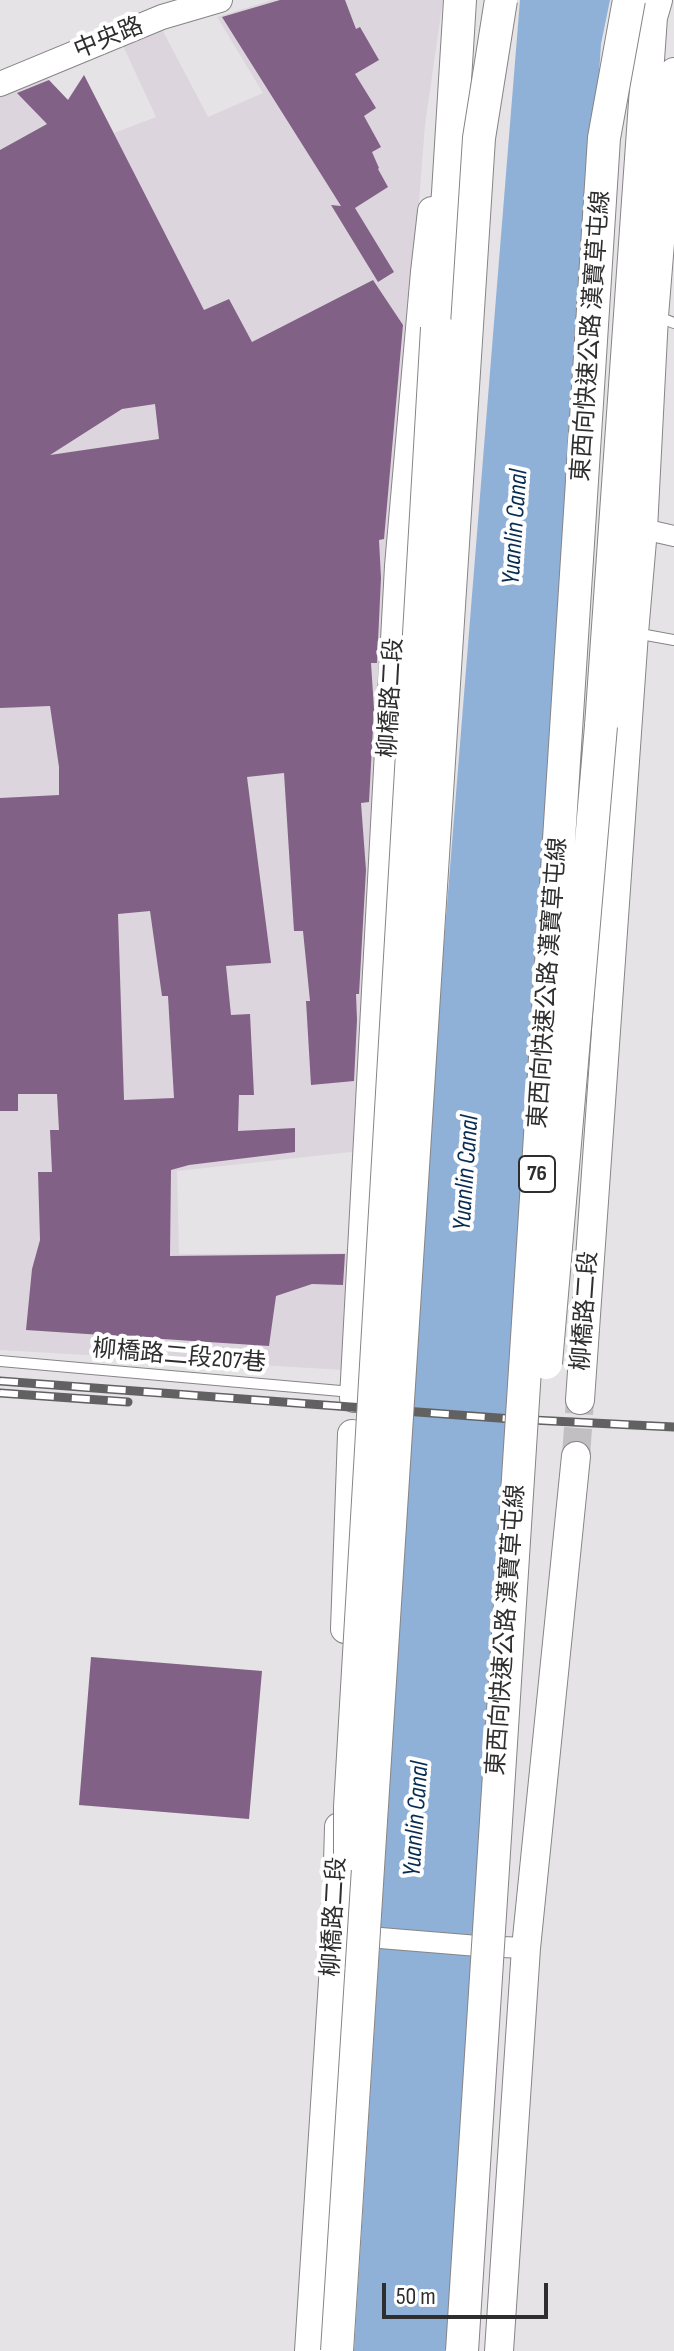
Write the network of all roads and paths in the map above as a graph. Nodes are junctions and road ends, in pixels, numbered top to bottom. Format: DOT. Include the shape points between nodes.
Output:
graph roads {
  1 [pos="220,0"];
  2 [pos="459,0"];
  3 [pos="501,0"];
  4 [pos="629,0"];
  5 [pos="656,0"];
  6 [pos="674,72"];
  7 [pos="0,84"];
  8 [pos="664,319"];
  9 [pos="643,529"];
  10 [pos="674,536"];
  11 [pos="634,633"];
  12 [pos="674,640"];
  13 [pos="0,1361"];
  14 [pos="354,1396"];
  15 [pos="580,1400"];
  16 [pos="352,1434"];
  17 [pos="576,1456"];
  18 [pos="494,1831"];
  19 [pos="370,1926"];
  20 [pos="336,1935"];
  21 [pos="526,1948"];
  22 [pos="309,2351"];
  23 [pos="337,2351"];
  24 [pos="462,2351"];
  25 [pos="499,2351"];
  1 -- 7 [label="street, 中央路" via="162,17"];
  2 -- 14 [label="main road, 柳橋路二段" via="425,272 399,566"];
  2 -- 19 [label="highway, bridge" via="350,1807 350,1853"];
  3 -- 19 [label="highway, bridge" via="479,138"];
  4 -- 18 [label="highway, 東西向快速公路 漢寶草屯線 / 76, bridge" via="604,138"];
  5 -- 18 [label="highway, bridge" via="516,1728"];
  6 -- 8 [label="main road, 柳橋路二段"];
  8 -- 9 [label="main road, 柳橋路二段"];
  9 -- 10 [label="street"];
  9 -- 11 [label="main road, 柳橋路二段"];
  11 -- 12 [label="lane"];
  11 -- 15 [label="main road, 柳橋路二段"];
  13 -- 14 [label="lane, 柳橋路二段207巷"];
  16 -- 20 [label="main road, 柳橋路二段"];
  17 -- 21 [label="main road"];
  18 -- 24 [label="highway, 東西向快速公路 漢寶草屯線 / 76, bridge"];
  19 -- 20 [label="street"];
  19 -- 21 [label="street" via="478,1946"];
  19 -- 23 [label="highway, bridge"];
  20 -- 22 [label="main road, 柳橋路二段"];
  21 -- 25 [label="main road"];
}
